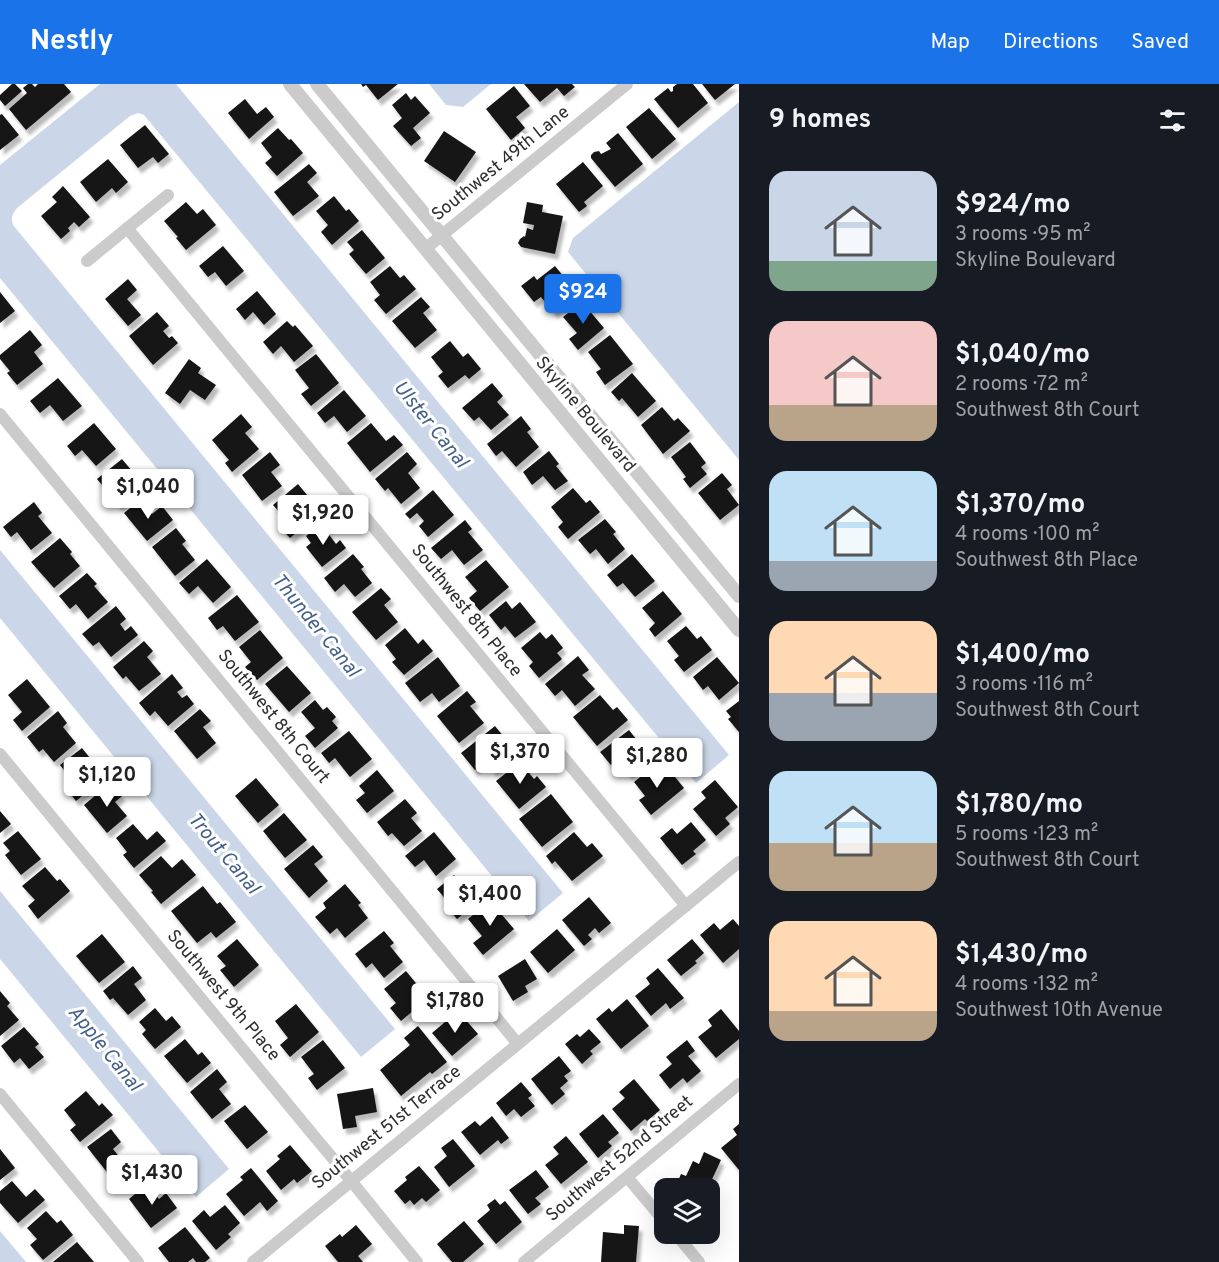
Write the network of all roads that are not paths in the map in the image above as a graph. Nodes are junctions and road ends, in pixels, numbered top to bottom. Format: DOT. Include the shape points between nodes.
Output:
graph roads {
  1 [pos="290,84"];
  2 [pos="317,84"];
  3 [pos="627,84"];
  4 [pos="168,195"];
  5 [pos="127,228"];
  6 [pos="442,236"];
  7 [pos="425,249"];
  8 [pos="87,261"];
  9 [pos="0,414"];
  10 [pos="739,596"];
  11 [pos="739,630"];
  12 [pos="0,754"];
  13 [pos="739,862"];
  14 [pos="686,906"];
  15 [pos="518,1044"];
  16 [pos="739,1084"];
  17 [pos="0,1094"];
  18 [pos="627,1177"];
  19 [pos="352,1180"];
  20 [pos="654,1209"];
  21 [pos="684,1244"];
  22 [pos="138,1262"];
  23 [pos="253,1262"];
  24 [pos="417,1262"];
  25 [pos="524,1262"];
  26 [pos="699,1262"];
  1 -- 7 [label="street, Skyline Boulevard"];
  2 -- 6 [label="street, Skyline Boulevard"];
  3 -- 6 [label="street, Southwest 49th Lane"];
  4 -- 5 [label="street"];
  5 -- 8 [label="street"];
  5 -- 14 [label="street, Southwest 8th Place"];
  6 -- 7 [label="street, Southwest 49th Lane"];
  6 -- 10 [label="street, Skyline Boulevard"];
  7 -- 11 [label="street, Skyline Boulevard"];
  9 -- 15 [label="street, Southwest 8th Court"];
  12 -- 19 [label="street, Southwest 9th Place"];
  13 -- 14 [label="street, Southwest 51st Terrace"];
  14 -- 15 [label="street, Southwest 51st Terrace"];
  15 -- 19 [label="street, Southwest 51st Terrace"];
  16 -- 18 [label="street, Southwest 52nd Street"];
  17 -- 22 [label="street"];
  18 -- 20 [label="street"];
  18 -- 25 [label="street, Southwest 52nd Street"];
  19 -- 23 [label="street, Southwest 51st Terrace"];
  19 -- 24 [label="street, Southwest 9th Place"];
  21 -- 26 [label="street"];
}
